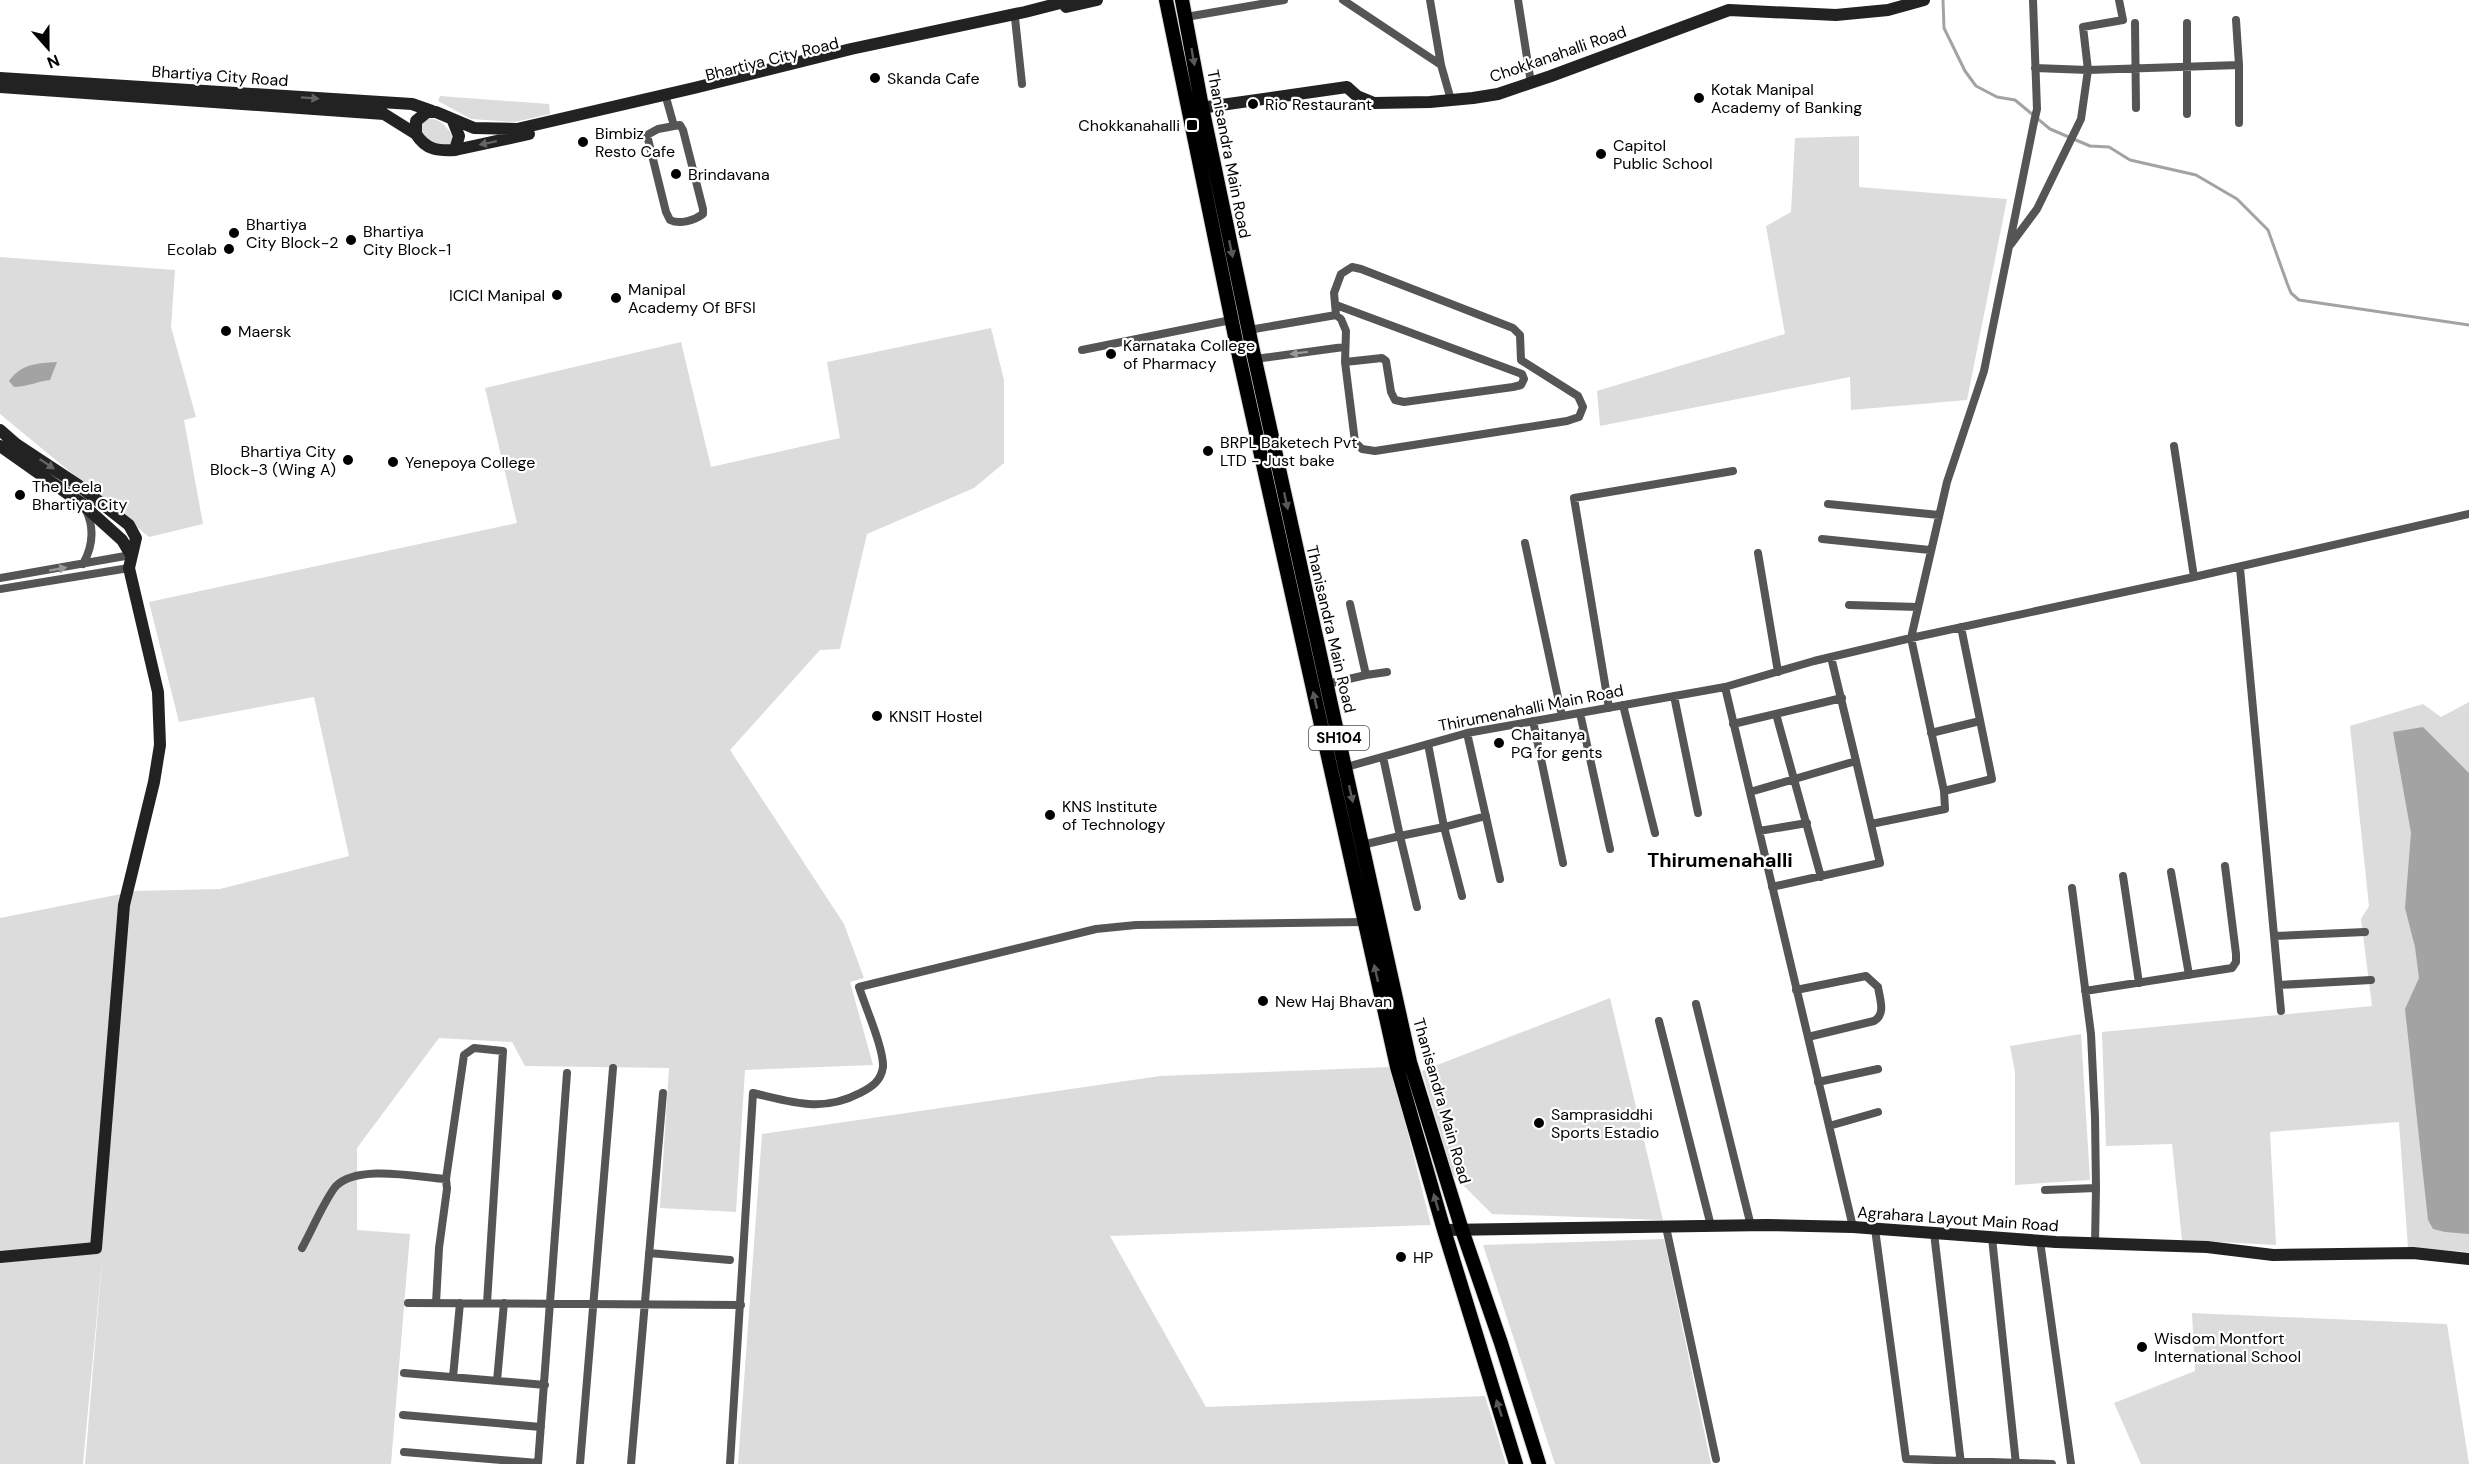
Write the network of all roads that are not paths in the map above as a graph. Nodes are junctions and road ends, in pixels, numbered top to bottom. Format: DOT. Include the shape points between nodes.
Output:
graph roads {
  1 [pos="1072,0"];
  2 [pos="1097,0"];
  3 [pos="1166,0"];
  4 [pos="1182,0"];
  5 [pos="1284,0"];
  6 [pos="1343,0"];
  7 [pos="1430,0"];
  8 [pos="1518,0"];
  9 [pos="1924,0"];
  10 [pos="2033,0"];
  11 [pos="2119,0"];
  12 [pos="1186,17"];
  13 [pos="1014,18"];
  14 [pos="2236,20"];
  15 [pos="2135,23"];
  16 [pos="2187,23"];
  17 [pos="963,28"];
  18 [pos="853,52"];
  19 [pos="1441,65"];
  20 [pos="2239,65"];
  21 [pos="2187,67"];
  22 [pos="2035,68"];
  23 [pos="2135,69"];
  24 [pos="2088,70"];
  25 [pos="0,78"];
  26 [pos="1531,83"];
  27 [pos="1022,84"];
  28 [pos="0,87"];
  29 [pos="1451,100"];
  30 [pos="667,101"];
  31 [pos="1195,108"];
  32 [pos="2136,108"];
  33 [pos="436,112"];
  34 [pos="2187,114"];
  35 [pos="453,121"];
  36 [pos="2239,123"];
  37 [pos="674,126"];
  38 [pos="416,134"];
  39 [pos="455,150"];
  40 [pos="2009,246"];
  41 [pos="1336,310"];
  42 [pos="1231,320"];
  43 [pos="1248,330"];
  44 [pos="1344,347"];
  45 [pos="1083,350"];
  46 [pos="1255,359"];
  47 [pos="1345,362"];
  48 [pos="0,430"];
  49 [pos="0,446"];
  50 [pos="2174,446"];
  51 [pos="1733,471"];
  52 [pos="1828,504"];
  53 [pos="83,506"];
  54 [pos="2469,514"];
  55 [pos="1939,515"];
  56 [pos="1822,539"];
  57 [pos="1525,543"];
  58 [pos="1930,550"];
  59 [pos="1758,553"];
  60 [pos="131,555"];
  61 [pos="83,564"];
  62 [pos="129,568"];
  63 [pos="2240,568"];
  64 [pos="2194,577"];
  65 [pos="0,578"];
  66 [pos="0,589"];
  67 [pos="1350,604"];
  68 [pos="1849,605"];
  69 [pos="1918,607"];
  70 [pos="1961,627"];
  71 [pos="1911,638"];
  72 [pos="1831,657"];
  73 [pos="1387,672"];
  74 [pos="1778,672"];
  75 [pos="1366,675"];
  76 [pos="1327,684"];
  77 [pos="1725,687"];
  78 [pos="1674,696"];
  79 [pos="1842,698"];
  80 [pos="1623,705"];
  81 [pos="1609,708"];
  82 [pos="1580,713"];
  83 [pos="1776,714"];
  84 [pos="1562,716"];
  85 [pos="1980,721"];
  86 [pos="1533,722"];
  87 [pos="1733,724"];
  88 [pos="1467,733"];
  89 [pos="1931,733"];
  90 [pos="1428,744"];
  91 [pos="1383,757"];
  92 [pos="1856,761"];
  93 [pos="1345,768"];
  94 [pos="1331,771"];
  95 [pos="1794,779"];
  96 [pos="1944,791"];
  97 [pos="1750,792"];
  98 [pos="1698,813"];
  99 [pos="1486,816"];
  100 [pos="1807,823"];
  101 [pos="1871,824"];
  102 [pos="1444,827"];
  103 [pos="1759,831"];
  104 [pos="1654,833"];
  105 [pos="1400,836"];
  106 [pos="1362,845"];
  107 [pos="1610,849"];
  108 [pos="1563,863"];
  109 [pos="2225,866"];
  110 [pos="2171,872"];
  111 [pos="2123,876"];
  112 [pos="1821,878"];
  113 [pos="1500,879"];
  114 [pos="1772,887"];
  115 [pos="2072,888"];
  116 [pos="1462,896"];
  117 [pos="1417,908"];
  118 [pos="1365,922"];
  119 [pos="2365,932"];
  120 [pos="2274,936"];
  121 [pos="2188,975"];
  122 [pos="2372,980"];
  123 [pos="2139,983"];
  124 [pos="2279,985"];
  125 [pos="1796,990"];
  126 [pos="2085,991"];
  127 [pos="1696,1004"];
  128 [pos="2281,1011"];
  129 [pos="1659,1022"];
  130 [pos="1808,1037"];
  131 [pos="613,1068"];
  132 [pos="1878,1070"];
  133 [pos="567,1073"];
  134 [pos="1818,1082"];
  135 [pos="663,1093"];
  136 [pos="1878,1112"];
  137 [pos="1829,1126"];
  138 [pos="446,1179"];
  139 [pos="2096,1188"];
  140 [pos="2045,1190"];
  141 [pos="1711,1226"];
  142 [pos="1751,1226"];
  143 [pos="1666,1227"];
  144 [pos="1852,1227"];
  145 [pos="1875,1229"];
  146 [pos="1444,1230"];
  147 [pos="1462,1230"];
  148 [pos="1934,1233"];
  149 [pos="1992,1238"];
  150 [pos="2040,1241"];
  151 [pos="2095,1244"];
  152 [pos="302,1248"];
  153 [pos="649,1253"];
  154 [pos="0,1257"];
  155 [pos="2469,1259"];
  156 [pos="730,1260"];
  157 [pos="408,1303"];
  158 [pos="436,1303"];
  159 [pos="460,1303"];
  160 [pos="487,1303"];
  161 [pos="504,1303"];
  162 [pos="552,1304"];
  163 [pos="594,1304"];
  164 [pos="645,1304"];
  165 [pos="741,1305"];
  166 [pos="404,1373"];
  167 [pos="453,1377"];
  168 [pos="497,1381"];
  169 [pos="545,1385"];
  170 [pos="403,1415"];
  171 [pos="541,1428"];
  172 [pos="404,1452"];
  173 [pos="1716,1459"];
  174 [pos="538,1463"];
  175 [pos="1961,1463"];
  176 [pos="2016,1463"];
  177 [pos="580,1464"];
  178 [pos="632,1464"];
  179 [pos="730,1464"];
  180 [pos="1516,1464"];
  181 [pos="1539,1464"];
  182 [pos="2052,1464"];
  183 [pos="2071,1464"];
  1 -- 17 [label="street, Bhartiya City Road"];
  2 -- 13 [label="street, Bhartiya City Road"];
  3 -- 31 [label="main road, Thanisandra Main Road / SH104"];
  4 -- 12 [label="main road, Thanisandra Main Road / SH104"];
  5 -- 12 [label="street"];
  6 -- 19 [label="street"];
  7 -- 19 [label="street"];
  8 -- 26 [label="street"];
  9 -- 26 [label="street, Chokkanahalli Road" via="1888,10 1836,15 1729,10"];
  10 -- 22 [label="street"];
  11 -- 24 [label="street" via="2123,20 2083,27"];
  12 -- 31 [label="main road, Thanisandra Main Road / SH104, one-way"];
  13 -- 17 [label="street, Bhartiya City Road"];
  13 -- 27 [label="street"];
  14 -- 20 [label="street"];
  15 -- 23 [label="street"];
  16 -- 21 [label="street"];
  17 -- 18 [label="street, Bhartiya City Road"];
  18 -- 30 [label="street, Bhartiya City Road"];
  18 -- 35 [label="street, Bhartiya City Road" via="517,129 474,128"];
  19 -- 29 [label="street"];
  20 -- 21 [label="street"];
  20 -- 36 [label="street"];
  21 -- 23 [label="street"];
  21 -- 34 [label="street"];
  22 -- 24 [label="street"];
  22 -- 40 [label="street" via="2036,112"];
  23 -- 24 [label="street"];
  23 -- 32 [label="street"];
  24 -- 40 [label="street" via="2081,118 2037,209"];
  25 -- 33 [label="street, Bhartiya City Road, one-way" via="412,104"];
  26 -- 29 [label="street, Chokkanahalli Road" via="1498,94"];
  28 -- 38 [label="street, Bhartiya City Road" via="384,114"];
  29 -- 31 [label="street, Chokkanahalli Road" via="1374,104 1347,87"];
  30 -- 37 [label="street"];
  30 -- 39 [label="street, Bhartiya City Road, one-way"];
  31 -- 42 [label="main road, Thanisandra Main Road / SH104"];
  31 -- 43 [label="main road, Thanisandra Main Road / SH104, one-way"];
  33 -- 35 [label="street, Bhartiya City Road"];
  33 -- 38 [label="street" via="419,117"];
  35 -- 39 [label="street" via="459,136"];
  37 -- 37 [label="street" via="647,135 666,212 677,223 699,217 703,209 683,130 680,125"];
  38 -- 39 [label="street, Bhartiya City Road" via="438,151"];
  40 -- 55 [label="street" via="1984,372"];
  41 -- 43 [label="street"];
  41 -- 44 [label="street" via="1346,331"];
  41 -- 47 [label="street" via="1522,374 1524,379 1521,385 1513,387 1404,402 1395,400 1391,392 1386,361 1382,358"];
  41 -- 47 [label="street" via="1334,293 1341,274 1352,267 1513,328 1520,336 1521,360 1578,396 1583,407 1579,417 1567,421 1375,451 1362,449 1355,442"];
  42 -- 45 [label="street"];
  94 -- 42 [label="main road, Thanisandra Main Road / SH104, one-way"];
  43 -- 46 [label="main road, Thanisandra Main Road / SH104"];
  44 -- 46 [label="street, one-way"];
  44 -- 47 [label="street"];
  46 -- 76 [label="main road, Thanisandra Main Road / SH104, one-way"];
  48 -- 60 [label="street, one-way" via="129,525 136,538"];
  49 -- 53 [label="street"];
  50 -- 64 [label="street"];
  51 -- 81 [label="street" via="1574,498"];
  52 -- 55 [label="street"];
  53 -- 60 [label="street" via="122,540"];
  53 -- 61 [label="street" via="92,533"];
  54 -- 63 [label="street, Thirumenahalli Main Road"];
  55 -- 58 [label="street"];
  56 -- 58 [label="street"];
  57 -- 84 [label="street"];
  58 -- 69 [label="street"];
  59 -- 74 [label="street"];
  60 -- 61 [label="street"];
  60 -- 62 [label="street"];
  65 -- 61 [label="street, one-way"];
  62 -- 66 [label="street"];
  62 -- 154 [label="street" via="158,692 160,736 154,782 124,905 96,1248"];
  63 -- 64 [label="street, Thirumenahalli Main Road"];
  63 -- 120 [label="street"];
  64 -- 70 [label="street, Thirumenahalli Main Road"];
  67 -- 75 [label="street"];
  68 -- 69 [label="street"];
  69 -- 71 [label="street"];
  70 -- 71 [label="street, Thirumenahalli Main Road"];
  70 -- 85 [label="street"];
  71 -- 72 [label="street, Thirumenahalli Main Road"];
  71 -- 89 [label="street"];
  72 -- 74 [label="street, Thirumenahalli Main Road"];
  72 -- 79 [label="street"];
  73 -- 75 [label="street"];
  74 -- 77 [label="street, Thirumenahalli Main Road"];
  75 -- 76 [label="street"];
  76 -- 93 [label="main road, Thanisandra Main Road / SH104"];
  77 -- 78 [label="street, Thirumenahalli Main Road"];
  77 -- 87 [label="street"];
  78 -- 80 [label="street, Thirumenahalli Main Road"];
  78 -- 98 [label="street"];
  79 -- 83 [label="street"];
  79 -- 92 [label="street"];
  80 -- 81 [label="street, Thirumenahalli Main Road"];
  80 -- 104 [label="street"];
  81 -- 82 [label="street, Thirumenahalli Main Road"];
  82 -- 84 [label="street, Thirumenahalli Main Road"];
  82 -- 107 [label="street"];
  83 -- 87 [label="street"];
  83 -- 95 [label="street"];
  84 -- 86 [label="street, Thirumenahalli Main Road"];
  85 -- 89 [label="street"];
  85 -- 96 [label="street" via="1992,779"];
  86 -- 88 [label="street, Thirumenahalli Main Road"];
  86 -- 108 [label="street"];
  87 -- 97 [label="street"];
  88 -- 90 [label="street, Thirumenahalli Main Road"];
  88 -- 99 [label="street"];
  89 -- 96 [label="street"];
  90 -- 91 [label="street, Thirumenahalli Main Road"];
  90 -- 102 [label="street"];
  91 -- 93 [label="street, Thirumenahalli Main Road"];
  91 -- 105 [label="street"];
  92 -- 95 [label="street"];
  92 -- 101 [label="street"];
  93 -- 94 [label="street, Thirumenahalli Main Road"];
  93 -- 106 [label="main road, Thanisandra Main Road / SH104, one-way"];
  94 -- 118 [label="main road, Thanisandra Main Road / SH104"];
  95 -- 97 [label="street"];
  95 -- 100 [label="street"];
  96 -- 101 [label="street" via="1945,809"];
  97 -- 103 [label="street"];
  99 -- 102 [label="street"];
  99 -- 113 [label="street"];
  100 -- 103 [label="street"];
  100 -- 112 [label="street"];
  101 -- 112 [label="street" via="1880,863"];
  102 -- 105 [label="street"];
  102 -- 116 [label="street"];
  103 -- 114 [label="street"];
  105 -- 106 [label="street"];
  105 -- 117 [label="street"];
  106 -- 147 [label="main road, Thanisandra Main Road / SH104" via="1410,1062"];
  109 -- 121 [label="street" via="2236,962 2225,970"];
  110 -- 121 [label="street"];
  111 -- 123 [label="street"];
  112 -- 114 [label="street"];
  114 -- 125 [label="street"];
  115 -- 126 [label="street"];
  146 -- 118 [label="main road, Thanisandra Main Road / SH104, one-way" via="1397,1067"];
  118 -- 165 [label="street" via="1096,929 859,987 883,1064 880,1078 872,1087 836,1103 817,1106 753,1093"];
  119 -- 120 [label="street"];
  120 -- 124 [label="street"];
  121 -- 123 [label="street"];
  122 -- 124 [label="street"];
  123 -- 126 [label="street"];
  124 -- 128 [label="street"];
  125 -- 130 [label="street"];
  125 -- 130 [label="street" via="1866,976 1878,987 1882,1011 1879,1018"];
  126 -- 139 [label="street" via="2091,1034"];
  127 -- 142 [label="street"];
  129 -- 141 [label="street"];
  130 -- 134 [label="street"];
  131 -- 163 [label="street"];
  132 -- 134 [label="street"];
  133 -- 162 [label="street"];
  134 -- 137 [label="street"];
  135 -- 153 [label="street"];
  136 -- 137 [label="street"];
  137 -- 144 [label="street"];
  138 -- 152 [label="street" via="364,1173 349,1177 336,1187"];
  138 -- 158 [label="street"];
  138 -- 160 [label="street" via="464,1055 474,1048 503,1051"];
  139 -- 140 [label="street"];
  139 -- 151 [label="street"];
  141 -- 142 [label="street, Agrahara Layout Main Road"];
  141 -- 143 [label="street, Agrahara Layout Main Road"];
  142 -- 144 [label="street, Agrahara Layout Main Road"];
  143 -- 147 [label="street, Agrahara Layout Main Road"];
  143 -- 173 [label="street"];
  144 -- 145 [label="street, Agrahara Layout Main Road"];
  145 -- 148 [label="street, Agrahara Layout Main Road"];
  145 -- 175 [label="street" via="1906,1459"];
  146 -- 147 [label="street, Agrahara Layout Main Road"];
  180 -- 146 [label="main road, Thanisandra Main Road / SH104, one-way"];
  147 -- 181 [label="main road, Thanisandra Main Road / SH104"];
  148 -- 149 [label="street, Agrahara Layout Main Road"];
  148 -- 175 [label="street"];
  149 -- 150 [label="street, Agrahara Layout Main Road"];
  149 -- 176 [label="street"];
  150 -- 151 [label="street, Agrahara Layout Main Road"];
  150 -- 183 [label="street"];
  151 -- 155 [label="street, Agrahara Layout Main Road" via="2207,1247 2273,1255 2413,1253"];
  153 -- 156 [label="street"];
  153 -- 164 [label="street"];
  157 -- 158 [label="street"];
  158 -- 159 [label="street"];
  159 -- 160 [label="street"];
  159 -- 167 [label="street"];
  160 -- 161 [label="street"];
  161 -- 162 [label="street"];
  161 -- 168 [label="street"];
  162 -- 163 [label="street"];
  162 -- 169 [label="street"];
  163 -- 164 [label="street"];
  163 -- 177 [label="street"];
  164 -- 165 [label="street"];
  164 -- 178 [label="street"];
  165 -- 179 [label="street"];
  166 -- 167 [label="street"];
  167 -- 168 [label="street"];
  168 -- 169 [label="street"];
  169 -- 171 [label="street"];
  170 -- 171 [label="street"];
  171 -- 174 [label="street"];
  172 -- 174 [label="street"];
  175 -- 176 [label="street"];
  176 -- 182 [label="street"];
}
